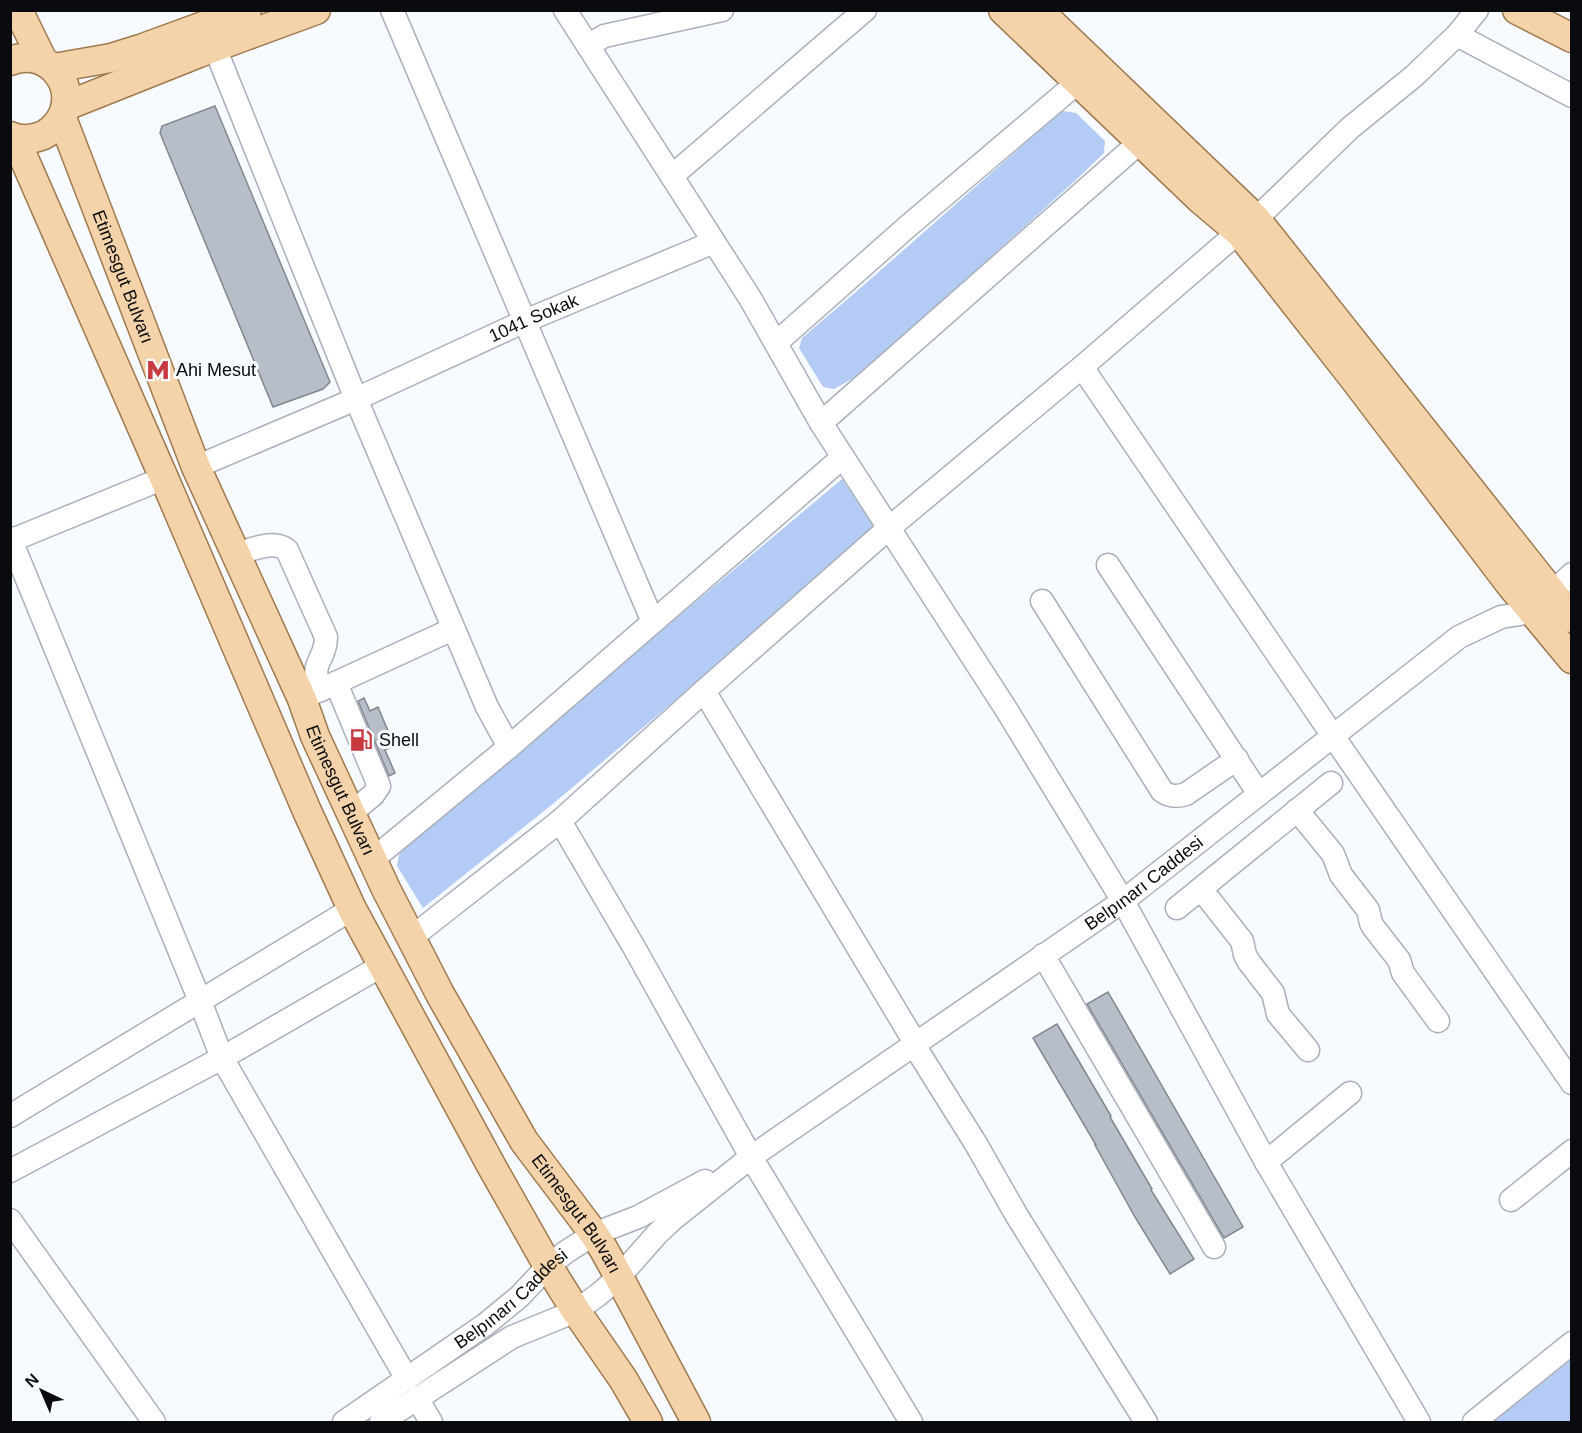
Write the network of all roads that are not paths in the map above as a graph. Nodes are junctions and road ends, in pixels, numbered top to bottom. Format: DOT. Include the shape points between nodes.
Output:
graph roads {
  1 [pos="18,10"];
  2 [pos="247,10"];
  3 [pos="316,10"];
  4 [pos="392,10"];
  5 [pos="565,10"];
  6 [pos="722,10"];
  7 [pos="1003,10"];
  8 [pos="1038,10"];
  9 [pos="1477,10"];
  10 [pos="1517,10"];
  11 [pos="852,15"];
  12 [pos="1457,36"];
  13 [pos="1572,38"];
  14 [pos="588,46"];
  15 [pos="215,48"];
  16 [pos="10,61"];
  17 [pos="48,65"];
  18 [pos="1077,82"];
  19 [pos="1572,96"];
  20 [pos="64,112"];
  21 [pos="13,137"];
  22 [pos="1140,142"];
  23 [pos="672,176"];
  24 [pos="1248,225"];
  25 [pos="714,242"];
  26 [pos="525,321"];
  27 [pos="776,343"];
  28 [pos="1082,367"];
  29 [pos="356,399"];
  30 [pos="821,423"];
  31 [pos="843,457"];
  32 [pos="196,467"];
  33 [pos="164,478"];
  34 [pos="889,528"];
  35 [pos="11,540"];
  36 [pos="236,554"];
  37 [pos="1108,565"];
  38 [pos="1552,593"];
  39 [pos="1042,601"];
  40 [pos="1572,618"];
  41 [pos="653,622"];
  42 [pos="453,629"];
  43 [pos="1572,659"];
  44 [pos="320,691"];
  45 [pos="704,691"];
  46 [pos="1333,736"];
  47 [pos="509,747"];
  48 [pos="1236,759"];
  49 [pos="1331,783"];
  50 [pos="1260,794"];
  51 [pos="1297,810"];
  52 [pos="351,813"];
  53 [pos="1229,817"];
  54 [pos="560,821"];
  55 [pos="1252,847"];
  56 [pos="372,860"];
  57 [pos="1201,889"];
  58 [pos="1123,901"];
  59 [pos="1177,908"];
  60 [pos="352,909"];
  61 [pos="412,937"];
  62 [pos="1043,955"];
  63 [pos="383,965"];
  64 [pos="200,1001"];
  65 [pos="1438,1021"];
  66 [pos="914,1045"];
  67 [pos="1308,1050"];
  68 [pos="222,1058"];
  69 [pos="1572,1083"];
  70 [pos="1350,1093"];
  71 [pos="10,1116"];
  72 [pos="1572,1151"];
  73 [pos="752,1157"];
  74 [pos="1266,1162"];
  75 [pos="10,1171"];
  76 [pos="1511,1200"];
  77 [pos="10,1220"];
  78 [pos="594,1234"];
  79 [pos="1214,1247"];
  80 [pos="548,1266"];
  81 [pos="619,1277"];
  82 [pos="576,1311"];
  83 [pos="1572,1344"];
  84 [pos="412,1389"];
  85 [pos="154,1422"];
  86 [pos="344,1422"];
  87 [pos="381,1422"];
  88 [pos="431,1422"];
  89 [pos="648,1422"];
  90 [pos="696,1422"];
  91 [pos="911,1422"];
  92 [pos="1146,1422"];
  93 [pos="1419,1422"];
  94 [pos="1474,1422"];
  1 -- 17 [label="main road"];
  2 -- 17 [label="main road" via="111,58"];
  3 -- 15 [label="main road"];
  4 -- 26 [label="street"];
  5 -- 14 [label="street"];
  6 -- 14 [label="street" via="604,36"];
  7 -- 18 [label="main road"];
  8 -- 24 [label="main road"];
  9 -- 12 [label="street"];
  10 -- 13 [label="main road"];
  11 -- 23 [label="street"];
  12 -- 19 [label="street"];
  12 -- 24 [label="street" via="1350,128"];
  14 -- 23 [label="street"];
  15 -- 20 [label="main road" via="123,83"];
  15 -- 29 [label="street"];
  16 -- 17 [label="main road" via="29,57"];
  17 -- 20 [label="main road, Etimesgut Bulvarı" via="62,79 67,92"];
  18 -- 22 [label="main road"];
  18 -- 27 [label="street"];
  20 -- 21 [label="main road" via="53,129 42,136"];
  20 -- 32 [label="main road, Etimesgut Bulvarı"];
  21 -- 33 [label="main road"];
  22 -- 24 [label="main road" via="1200,199"];
  22 -- 30 [label="street"];
  23 -- 25 [label="street"];
  24 -- 28 [label="street"];
  24 -- 38 [label="main road"];
  25 -- 26 [label="street, 1041 Sokak"];
  25 -- 27 [label="street"];
  26 -- 29 [label="street, 1041 Sokak"];
  26 -- 41 [label="street"];
  27 -- 30 [label="street"];
  28 -- 34 [label="street"];
  28 -- 46 [label="street"];
  29 -- 32 [label="street, 1041 Sokak"];
  29 -- 42 [label="street"];
  30 -- 31 [label="street"];
  31 -- 34 [label="street"];
  31 -- 41 [label="street"];
  32 -- 36 [label="main road, Etimesgut Bulvarı"];
  33 -- 35 [label="street"];
  33 -- 60 [label="main road"];
  34 -- 45 [label="street"];
  34 -- 58 [label="street"];
  35 -- 64 [label="street"];
  36 -- 44 [label="main road, Etimesgut Bulvarı"];
  36 -- 44 [label="street" via="273,545 287,550 326,637 316,669"];
  37 -- 48 [label="street"];
  38 -- 40 [label="main road"];
  38 -- 43 [label="main road"];
  38 -- 46 [label="street, Belpınarı Caddesi" via="1459,637"];
  39 -- 48 [label="street" via="1162,791 1179,797 1186,794"];
  41 -- 47 [label="street"];
  42 -- 44 [label="street"];
  42 -- 47 [label="street"];
  44 -- 52 [label="main road, Etimesgut Bulvarı" via="315,735"];
  44 -- 52 [label="street" via="379,786"];
  45 -- 54 [label="street"];
  45 -- 66 [label="street"];
  46 -- 50 [label="street, Belpınarı Caddesi"];
  46 -- 69 [label="street"];
  47 -- 56 [label="street"];
  48 -- 50 [label="street"];
  49 -- 51 [label="street"];
  50 -- 53 [label="street, Belpınarı Caddesi"];
  51 -- 55 [label="street"];
  51 -- 65 [label="street" via="1333,854 1341,876 1368,910 1374,928 1400,960 1403,973"];
  52 -- 56 [label="main road, Etimesgut Bulvarı"];
  53 -- 55 [label="street"];
  53 -- 58 [label="street, Belpınarı Caddesi"];
  54 -- 61 [label="street"];
  54 -- 73 [label="street"];
  55 -- 57 [label="street"];
  56 -- 61 [label="main road, Etimesgut Bulvarı"];
  57 -- 59 [label="street"];
  57 -- 67 [label="street" via="1242,941 1248,962 1273,993 1278,1014"];
  58 -- 62 [label="street, Belpınarı Caddesi"];
  58 -- 74 [label="street"];
  60 -- 63 [label="main road"];
  60 -- 64 [label="street"];
  61 -- 78 [label="main road, Etimesgut Bulvarı" via="524,1141"];
  62 -- 66 [label="street, Belpınarı Caddesi"];
  62 -- 79 [label="street"];
  63 -- 68 [label="street"];
  63 -- 80 [label="main road"];
  64 -- 68 [label="street"];
  64 -- 71 [label="street"];
  66 -- 73 [label="street, Belpınarı Caddesi"];
  66 -- 92 [label="street"];
  68 -- 75 [label="street"];
  68 -- 84 [label="street"];
  70 -- 74 [label="street"];
  72 -- 76 [label="street"];
  73 -- 78 [label="street, Belpınarı Caddesi" via="638,1217"];
  73 -- 81 [label="street, Belpınarı Caddesi" via="657,1234"];
  73 -- 91 [label="street"];
  74 -- 93 [label="street"];
  77 -- 85 [label="street"];
  78 -- 80 [label="street, Belpınarı Caddesi"];
  78 -- 81 [label="main road, Etimesgut Bulvarı"];
  80 -- 82 [label="main road"];
  80 -- 84 [label="street, Belpınarı Caddesi" via="520,1296"];
  81 -- 82 [label="street, Belpınarı Caddesi"];
  81 -- 90 [label="main road, Etimesgut Bulvarı"];
  82 -- 84 [label="street, Belpınarı Caddesi" via="512,1336"];
  82 -- 89 [label="main road"];
  83 -- 94 [label="street"];
  84 -- 86 [label="street, Belpınarı Caddesi"];
  84 -- 87 [label="street, Belpınarı Caddesi"];
  84 -- 88 [label="street"];
}
